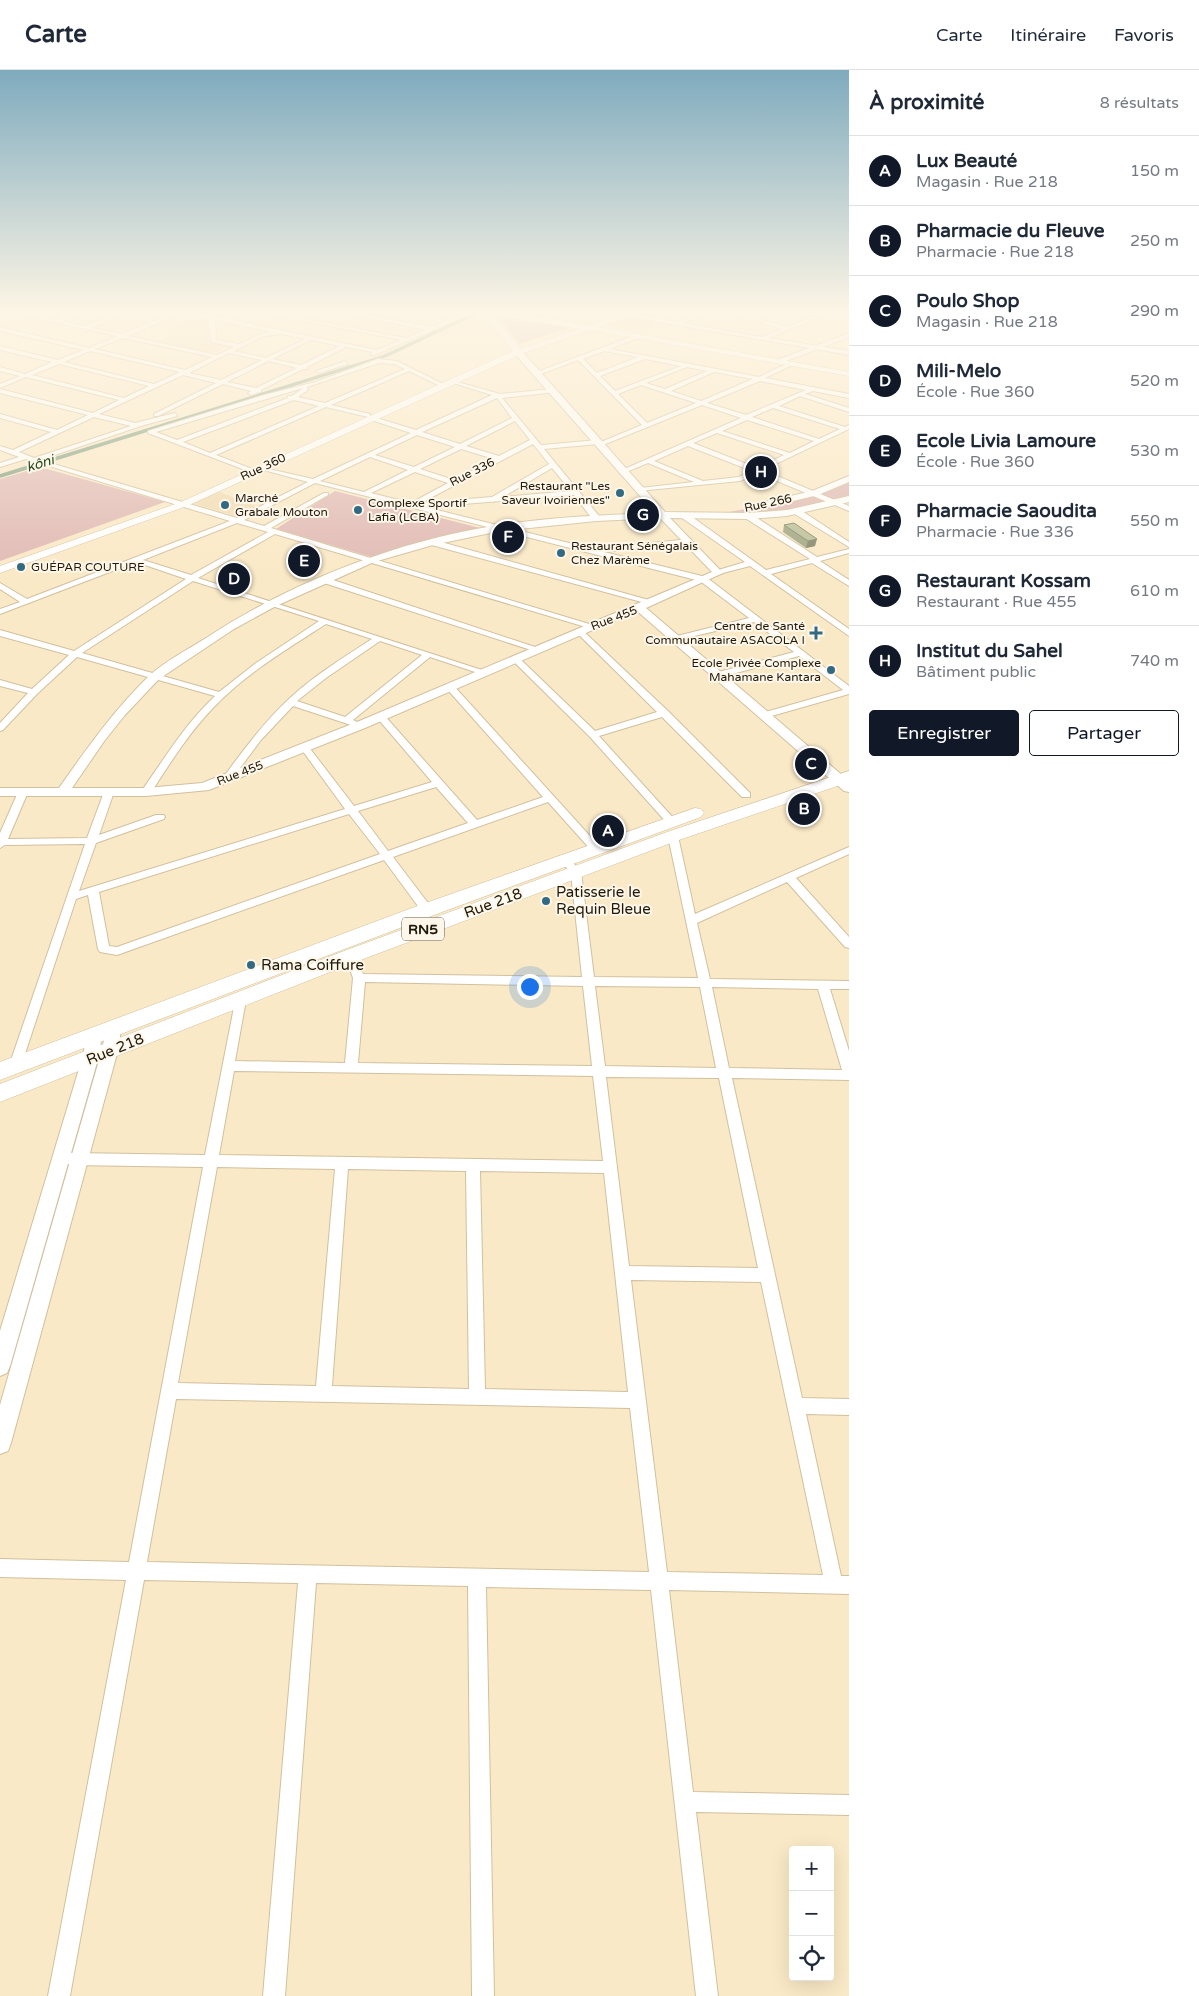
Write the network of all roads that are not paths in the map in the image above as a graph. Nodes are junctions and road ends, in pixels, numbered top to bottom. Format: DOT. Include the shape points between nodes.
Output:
graph roads {
  1 [pos="49,403"];
  2 [pos="120,403"];
  3 [pos="179,403"];
  4 [pos="245,403"];
  5 [pos="280,403"];
  6 [pos="316,403"];
  7 [pos="331,403"];
  8 [pos="401,403"];
  9 [pos="482,403"];
  10 [pos="502,403"];
  11 [pos="565,403"];
  12 [pos="624,403"];
  13 [pos="702,403"];
  14 [pos="780,403"];
  15 [pos="827,403"];
  16 [pos="326,405"];
  17 [pos="773,406"];
  18 [pos="849,410"];
  19 [pos="95,414"];
  20 [pos="178,414"];
  21 [pos="0,416"];
  22 [pos="369,417"];
  23 [pos="746,418"];
  24 [pos="515,419"];
  25 [pos="136,425"];
  26 [pos="646,425"];
  27 [pos="847,428"];
  28 [pos="717,430"];
  29 [pos="58,432"];
  30 [pos="417,433"];
  31 [pos="533,441"];
  32 [pos="819,441"];
  33 [pos="178,442"];
  34 [pos="599,443"];
  35 [pos="687,444"];
  36 [pos="459,446"];
  37 [pos="539,447"];
  38 [pos="0,448"];
  39 [pos="14,452"];
  40 [pos="370,454"];
  41 [pos="210,455"];
  42 [pos="790,455"];
  43 [pos="498,458"];
  44 [pos="36,461"];
  45 [pos="649,461"];
  46 [pos="553,465"];
  47 [pos="0,466"];
  48 [pos="254,469"];
  49 [pos="413,469"];
  50 [pos="757,470"];
  51 [pos="624,471"];
  52 [pos="849,479"];
  53 [pos="314,481"];
  54 [pos="452,482"];
  55 [pos="702,482"];
  56 [pos="640,490"];
  57 [pos="815,493"];
  58 [pos="326,494"];
  59 [pos="366,494"];
  60 [pos="575,494"];
  61 [pos="849,499"];
  62 [pos="492,500"];
  63 [pos="838,502"];
  64 [pos="179,503"];
  65 [pos="414,506"];
  66 [pos="849,509"];
  67 [pos="796,511"];
  68 [pos="662,516"];
  69 [pos="685,516"];
  70 [pos="748,516"];
  71 [pos="596,518"];
  72 [pos="239,520"];
  73 [pos="266,528"];
  74 [pos="500,528"];
  75 [pos="275,531"];
  76 [pos="688,541"];
  77 [pos="431,542"];
  78 [pos="849,545"];
  79 [pos="591,551"];
  80 [pos="849,551"];
  81 [pos="136,560"];
  82 [pos="370,560"];
  83 [pos="814,560"];
  84 [pos="750,563"];
  85 [pos="0,564"];
  86 [pos="0,570"];
  87 [pos="718,573"];
  88 [pos="765,573"];
  89 [pos="192,578"];
  90 [pos="703,579"];
  91 [pos="324,580"];
  92 [pos="849,584"];
  93 [pos="0,585"];
  94 [pos="26,602"];
  95 [pos="652,602"];
  96 [pos="272,604"];
  97 [pos="640,608"];
  98 [pos="0,612"];
  99 [pos="756,619"];
  100 [pos="325,621"];
  101 [pos="836,624"];
  102 [pos="849,624"];
  103 [pos="592,626"];
  104 [pos="580,631"];
  105 [pos="0,633"];
  106 [pos="849,633"];
  107 [pos="379,638"];
  108 [pos="676,639"];
  109 [pos="538,649"];
  110 [pos="800,653"];
  111 [pos="75,654"];
  112 [pos="429,654"];
  113 [pos="515,658"];
  114 [pos="484,672"];
  115 [pos="718,675"];
  116 [pos="155,677"];
  117 [pos="0,683"];
  118 [pos="450,687"];
  119 [pos="849,690"];
  120 [pos="34,692"];
  121 [pos="221,695"];
  122 [pos="291,702"];
  123 [pos="665,713"];
  124 [pos="764,715"];
  125 [pos="381,716"];
  126 [pos="347,720"];
  127 [pos="361,725"];
  128 [pos="0,728"];
  129 [pos="593,735"];
  130 [pos="306,748"];
  131 [pos="849,761"];
  132 [pos="228,778"];
  133 [pos="841,778"];
  134 [pos="438,783"];
  135 [pos="0,792"];
  136 [pos="23,792"];
  137 [pos="63,792"];
  138 [pos="109,792"];
  139 [pos="146,792"];
  140 [pos="746,795"];
  141 [pos="550,798"];
  142 [pos="352,810"];
  143 [pos="160,817"];
  144 [pos="474,824"];
  145 [pos="672,829"];
  146 [pos="91,842"];
  147 [pos="1,844"];
  148 [pos="595,848"];
  149 [pos="849,850"];
  150 [pos="386,855"];
  151 [pos="570,866"];
  152 [pos="789,877"];
  153 [pos="93,891"];
  154 [pos="71,897"];
  155 [pos="427,910"];
  156 [pos="692,921"];
  157 [pos="844,932"];
  158 [pos="849,944"];
  159 [pos="351,956"];
  160 [pos="359,978"];
  161 [pos="589,981"];
  162 [pos="705,982"];
  163 [pos="822,984"];
  164 [pos="849,984"];
  165 [pos="240,1000"];
  166 [pos="113,1028"];
  167 [pos="94,1036"];
  168 [pos="110,1050"];
  169 [pos="90,1059"];
  170 [pos="228,1066"];
  171 [pos="351,1067"];
  172 [pos="7,1068"];
  173 [pos="600,1071"];
  174 [pos="724,1073"];
  175 [pos="849,1073"];
  176 [pos="0,1093"];
  177 [pos="70,1159"];
  178 [pos="210,1161"];
  179 [pos="342,1163"];
  180 [pos="473,1165"];
  181 [pos="611,1167"];
  182 [pos="623,1273"];
  183 [pos="767,1275"];
  184 [pos="0,1366"];
  185 [pos="169,1391"];
  186 [pos="323,1394"];
  187 [pos="477,1397"];
  188 [pos="638,1400"];
  189 [pos="796,1406"];
  190 [pos="849,1407"];
  191 [pos="0,1443"];
  192 [pos="0,1568"];
  193 [pos="136,1571"];
  194 [pos="308,1574"];
  195 [pos="477,1578"];
  196 [pos="659,1581"];
  197 [pos="842,1585"];
  198 [pos="684,1802"];
  199 [pos="849,1806"];
  200 [pos="59,1996"];
  201 [pos="274,1996"];
  202 [pos="483,1996"];
  203 [pos="707,1996"];
  1 -- 19 [label="street"];
  2 -- 19 [label="street"];
  3 -- 25 [label="street"];
  4 -- 33 [label="street" via="150,432"];
  5 -- 33 [label="street"];
  6 -- 16 [label="street"];
  7 -- 16 [label="street"];
  8 -- 22 [label="main road, Rue 360"];
  9 -- 30 [label="street"];
  10 -- 24 [label="street"];
  11 -- 34 [label="street"];
  12 -- 26 [label="street"];
  13 -- 23 [label="street"];
  13 -- 26 [label="street"];
  14 -- 17 [label="street"];
  15 -- 18 [label="street"];
  16 -- 22 [label="street"];
  16 -- 41 [label="street"];
  17 -- 23 [label="street"];
  17 -- 27 [label="street"];
  19 -- 25 [label="street"];
  19 -- 29 [label="street"];
  20 -- 25 [label="street"];
  21 -- 29 [label="street"];
  22 -- 30 [label="street"];
  22 -- 48 [label="main road, Rue 360"];
  22 -- 48 [label="main road, Rue 360"];
  23 -- 28 [label="street"];
  23 -- 32 [label="street"];
  24 -- 31 [label="street"];
  24 -- 36 [label="street"];
  25 -- 44 [label="street"];
  26 -- 34 [label="street"];
  27 -- 32 [label="street"];
  28 -- 35 [label="street"];
  28 -- 42 [label="street"];
  29 -- 39 [label="street"];
  30 -- 36 [label="street"];
  30 -- 40 [label="street"];
  31 -- 37 [label="street"];
  31 -- 43 [label="street, Rue 336"];
  32 -- 42 [label="street"];
  33 -- 41 [label="street"];
  34 -- 37 [label="street"];
  34 -- 51 [label="street"];
  35 -- 45 [label="street"];
  35 -- 50 [label="street"];
  36 -- 43 [label="street"];
  36 -- 49 [label="street"];
  37 -- 46 [label="street"];
  38 -- 39 [label="street"];
  39 -- 44 [label="street"];
  40 -- 49 [label="street"];
  40 -- 53 [label="street"];
  41 -- 48 [label="street"];
  42 -- 50 [label="street"];
  43 -- 54 [label="street, Rue 336"];
  44 -- 47 [label="street"];
  44 -- 64 [label="street"];
  45 -- 51 [label="street"];
  45 -- 55 [label="street"];
  46 -- 60 [label="street"];
  46 -- 62 [label="street"];
  48 -- 53 [label="street"];
  48 -- 64 [label="main road, Rue 360"];
  49 -- 54 [label="street"];
  49 -- 59 [label="street"];
  50 -- 55 [label="street" via="740,479"];
  50 -- 57 [label="street"];
  51 -- 56 [label="street"];
  52 -- 57 [label="street, Rue 266"];
  53 -- 59 [label="street"];
  53 -- 72 [label="street"];
  54 -- 65 [label="street, Rue 336"];
  55 -- 56 [label="street"];
  56 -- 68 [label="street"];
  57 -- 63 [label="street"];
  57 -- 69 [label="street, Rue 266" via="759,506"];
  58 -- 73 [label="street"];
  59 -- 65 [label="street"];
  60 -- 62 [label="street"];
  60 -- 71 [label="street"];
  61 -- 63 [label="street, Rue 266"];
  62 -- 65 [label="street"];
  63 -- 66 [label="street"];
  63 -- 67 [label="street, Rue 266"];
  64 -- 72 [label="street"];
  64 -- 85 [label="main road, Rue 360"];
  64 -- 86 [label="main road, Rue 360"];
  65 -- 74 [label="street"];
  67 -- 70 [label="street, Rue 266"];
  67 -- 78 [label="street"];
  68 -- 69 [label="street, Rue 266"];
  68 -- 71 [label="street, Rue 266"];
  68 -- 76 [label="street"];
  69 -- 70 [label="street, Rue 266"];
  69 -- 84 [label="street"];
  70 -- 83 [label="street"];
  71 -- 74 [label="street, Rue 266"];
  72 -- 73 [label="street"];
  72 -- 81 [label="street"];
  73 -- 75 [label="street"];
  74 -- 77 [label="street, Rue 266"];
  74 -- 79 [label="street"];
  75 -- 82 [label="street"];
  75 -- 89 [label="street"];
  76 -- 79 [label="street"];
  76 -- 87 [label="street"];
  77 -- 82 [label="street, Rue 266"];
  77 -- 95 [label="street"];
  79 -- 90 [label="street"];
  80 -- 83 [label="street"];
  81 -- 89 [label="street"];
  81 -- 94 [label="street"];
  82 -- 91 [label="street, Rue 266"];
  82 -- 103 [label="street"];
  83 -- 88 [label="street"];
  83 -- 92 [label="street"];
  84 -- 87 [label="street"];
  84 -- 88 [label="street"];
  87 -- 90 [label="street, Rue 455"];
  88 -- 101 [label="street"];
  89 -- 96 [label="street"];
  89 -- 111 [label="street"];
  90 -- 95 [label="street, Rue 455"];
  90 -- 99 [label="street"];
  91 -- 96 [label="street, Rue 266"];
  91 -- 109 [label="street"];
  93 -- 94 [label="street"];
  94 -- 98 [label="street"];
  95 -- 97 [label="street, Rue 455"];
  96 -- 100 [label="street"];
  96 -- 116 [label="street, Rue 266" via="230,627"];
  97 -- 103 [label="street, Rue 455"];
  97 -- 108 [label="street"];
  99 -- 108 [label="street"];
  99 -- 110 [label="street"];
  100 -- 107 [label="street"];
  100 -- 121 [label="street" via="269,656"];
  101 -- 102 [label="street"];
  101 -- 106 [label="street"];
  103 -- 104 [label="street, Rue 455"];
  104 -- 109 [label="street, Rue 455"];
  104 -- 123 [label="street"];
  105 -- 111 [label="street"];
  107 -- 112 [label="street"];
  107 -- 122 [label="street" via="322,676"];
  108 -- 115 [label="street"];
  109 -- 113 [label="street, Rue 455"];
  110 -- 115 [label="street"];
  110 -- 119 [label="street"];
  111 -- 116 [label="street"];
  111 -- 120 [label="street"];
  112 -- 114 [label="street"];
  112 -- 126 [label="street"];
  113 -- 114 [label="street, Rue 455"];
  113 -- 129 [label="street"];
  114 -- 118 [label="street, Rue 455"];
  115 -- 124 [label="street"];
  116 -- 121 [label="street"];
  116 -- 137 [label="street, Rue 266" via="100,738"];
  117 -- 120 [label="street"];
  118 -- 125 [label="street, Rue 455"];
  118 -- 141 [label="street"];
  119 -- 124 [label="street"];
  120 -- 128 [label="street"];
  121 -- 139 [label="street" via="180,742"];
  122 -- 126 [label="street"];
  122 -- 132 [label="street"];
  123 -- 129 [label="street"];
  123 -- 140 [label="street"];
  124 -- 133 [label="street"];
  125 -- 127 [label="street, Rue 455"];
  125 -- 134 [label="street"];
  126 -- 127 [label="street"];
  127 -- 130 [label="street, Rue 455"];
  129 -- 145 [label="street"];
  130 -- 132 [label="street, Rue 455"];
  130 -- 142 [label="street"];
  131 -- 133 [label="highway, Rue 218 / RN5"];
  132 -- 139 [label="street, Rue 455" via="192,790"];
  133 -- 140 [label="highway, Rue 218 / RN5"];
  133 -- 145 [label="highway, Rue 218 / RN5"];
  134 -- 142 [label="street"];
  134 -- 144 [label="street"];
  135 -- 136 [label="street, Rue 455"];
  136 -- 137 [label="street, Rue 455"];
  136 -- 147 [label="street"];
  137 -- 138 [label="street, Rue 455"];
  138 -- 139 [label="street, Rue 455"];
  138 -- 146 [label="street"];
  140 -- 145 [label="highway, Rue 218 / RN5"];
  141 -- 144 [label="street"];
  141 -- 148 [label="street"];
  142 -- 150 [label="street"];
  142 -- 153 [label="street"];
  143 -- 146 [label="street"];
  144 -- 150 [label="street"];
  145 -- 148 [label="highway, Rue 218 / RN5"];
  145 -- 151 [label="highway, Rue 218 / RN5"];
  145 -- 156 [label="street"];
  146 -- 147 [label="street"];
  146 -- 154 [label="street"];
  148 -- 151 [label="highway, Rue 218 / RN5"];
  149 -- 152 [label="street"];
  150 -- 153 [label="street" via="117,951 104,949"];
  150 -- 155 [label="street"];
  151 -- 155 [label="highway, Rue 218 / RN5"];
  151 -- 159 [label="highway, Rue 218 / RN5"];
  151 -- 161 [label="street"];
  152 -- 156 [label="street"];
  152 -- 157 [label="street"];
  153 -- 154 [label="street"];
  154 -- 172 [label="street"];
  155 -- 166 [label="highway, Rue 218 / RN5"];
  156 -- 162 [label="street"];
  157 -- 158 [label="street"];
  159 -- 160 [label="street"];
  159 -- 165 [label="highway, Rue 218 / RN5"];
  160 -- 161 [label="street"];
  160 -- 171 [label="street"];
  161 -- 162 [label="street"];
  161 -- 173 [label="street"];
  162 -- 163 [label="street"];
  162 -- 174 [label="street"];
  163 -- 164 [label="street"];
  163 -- 175 [label="street"];
  165 -- 168 [label="highway, Rue 218 / RN5"];
  165 -- 170 [label="street"];
  166 -- 167 [label="highway, Rue 218 / RN5"];
  166 -- 168 [label="street"];
  167 -- 169 [label="street"];
  167 -- 172 [label="highway, Rue 218 / RN5"];
  168 -- 169 [label="highway, Rue 218 / RN5"];
  168 -- 177 [label="street"];
  169 -- 176 [label="highway, Rue 218 / RN5"];
  169 -- 177 [label="street"];
  170 -- 171 [label="street"];
  170 -- 178 [label="street"];
  171 -- 173 [label="street"];
  173 -- 174 [label="street"];
  173 -- 181 [label="street"];
  174 -- 175 [label="street"];
  174 -- 183 [label="street"];
  177 -- 178 [label="street"];
  177 -- 184 [label="street"];
  177 -- 191 [label="street"];
  178 -- 179 [label="street"];
  178 -- 185 [label="street"];
  179 -- 180 [label="street"];
  179 -- 186 [label="street"];
  180 -- 181 [label="street"];
  180 -- 187 [label="street"];
  181 -- 182 [label="street"];
  182 -- 183 [label="street"];
  182 -- 188 [label="street"];
  183 -- 189 [label="street"];
  185 -- 186 [label="street"];
  185 -- 193 [label="street"];
  186 -- 187 [label="street"];
  187 -- 188 [label="street"];
  188 -- 196 [label="street"];
  189 -- 190 [label="street"];
  189 -- 197 [label="street"];
  192 -- 193 [label="street"];
  193 -- 194 [label="street"];
  193 -- 200 [label="street"];
  194 -- 195 [label="street"];
  194 -- 201 [label="street"];
  195 -- 196 [label="street"];
  195 -- 202 [label="street"];
  196 -- 197 [label="street"];
  196 -- 198 [label="street"];
  198 -- 199 [label="street"];
  198 -- 203 [label="street"];
}
